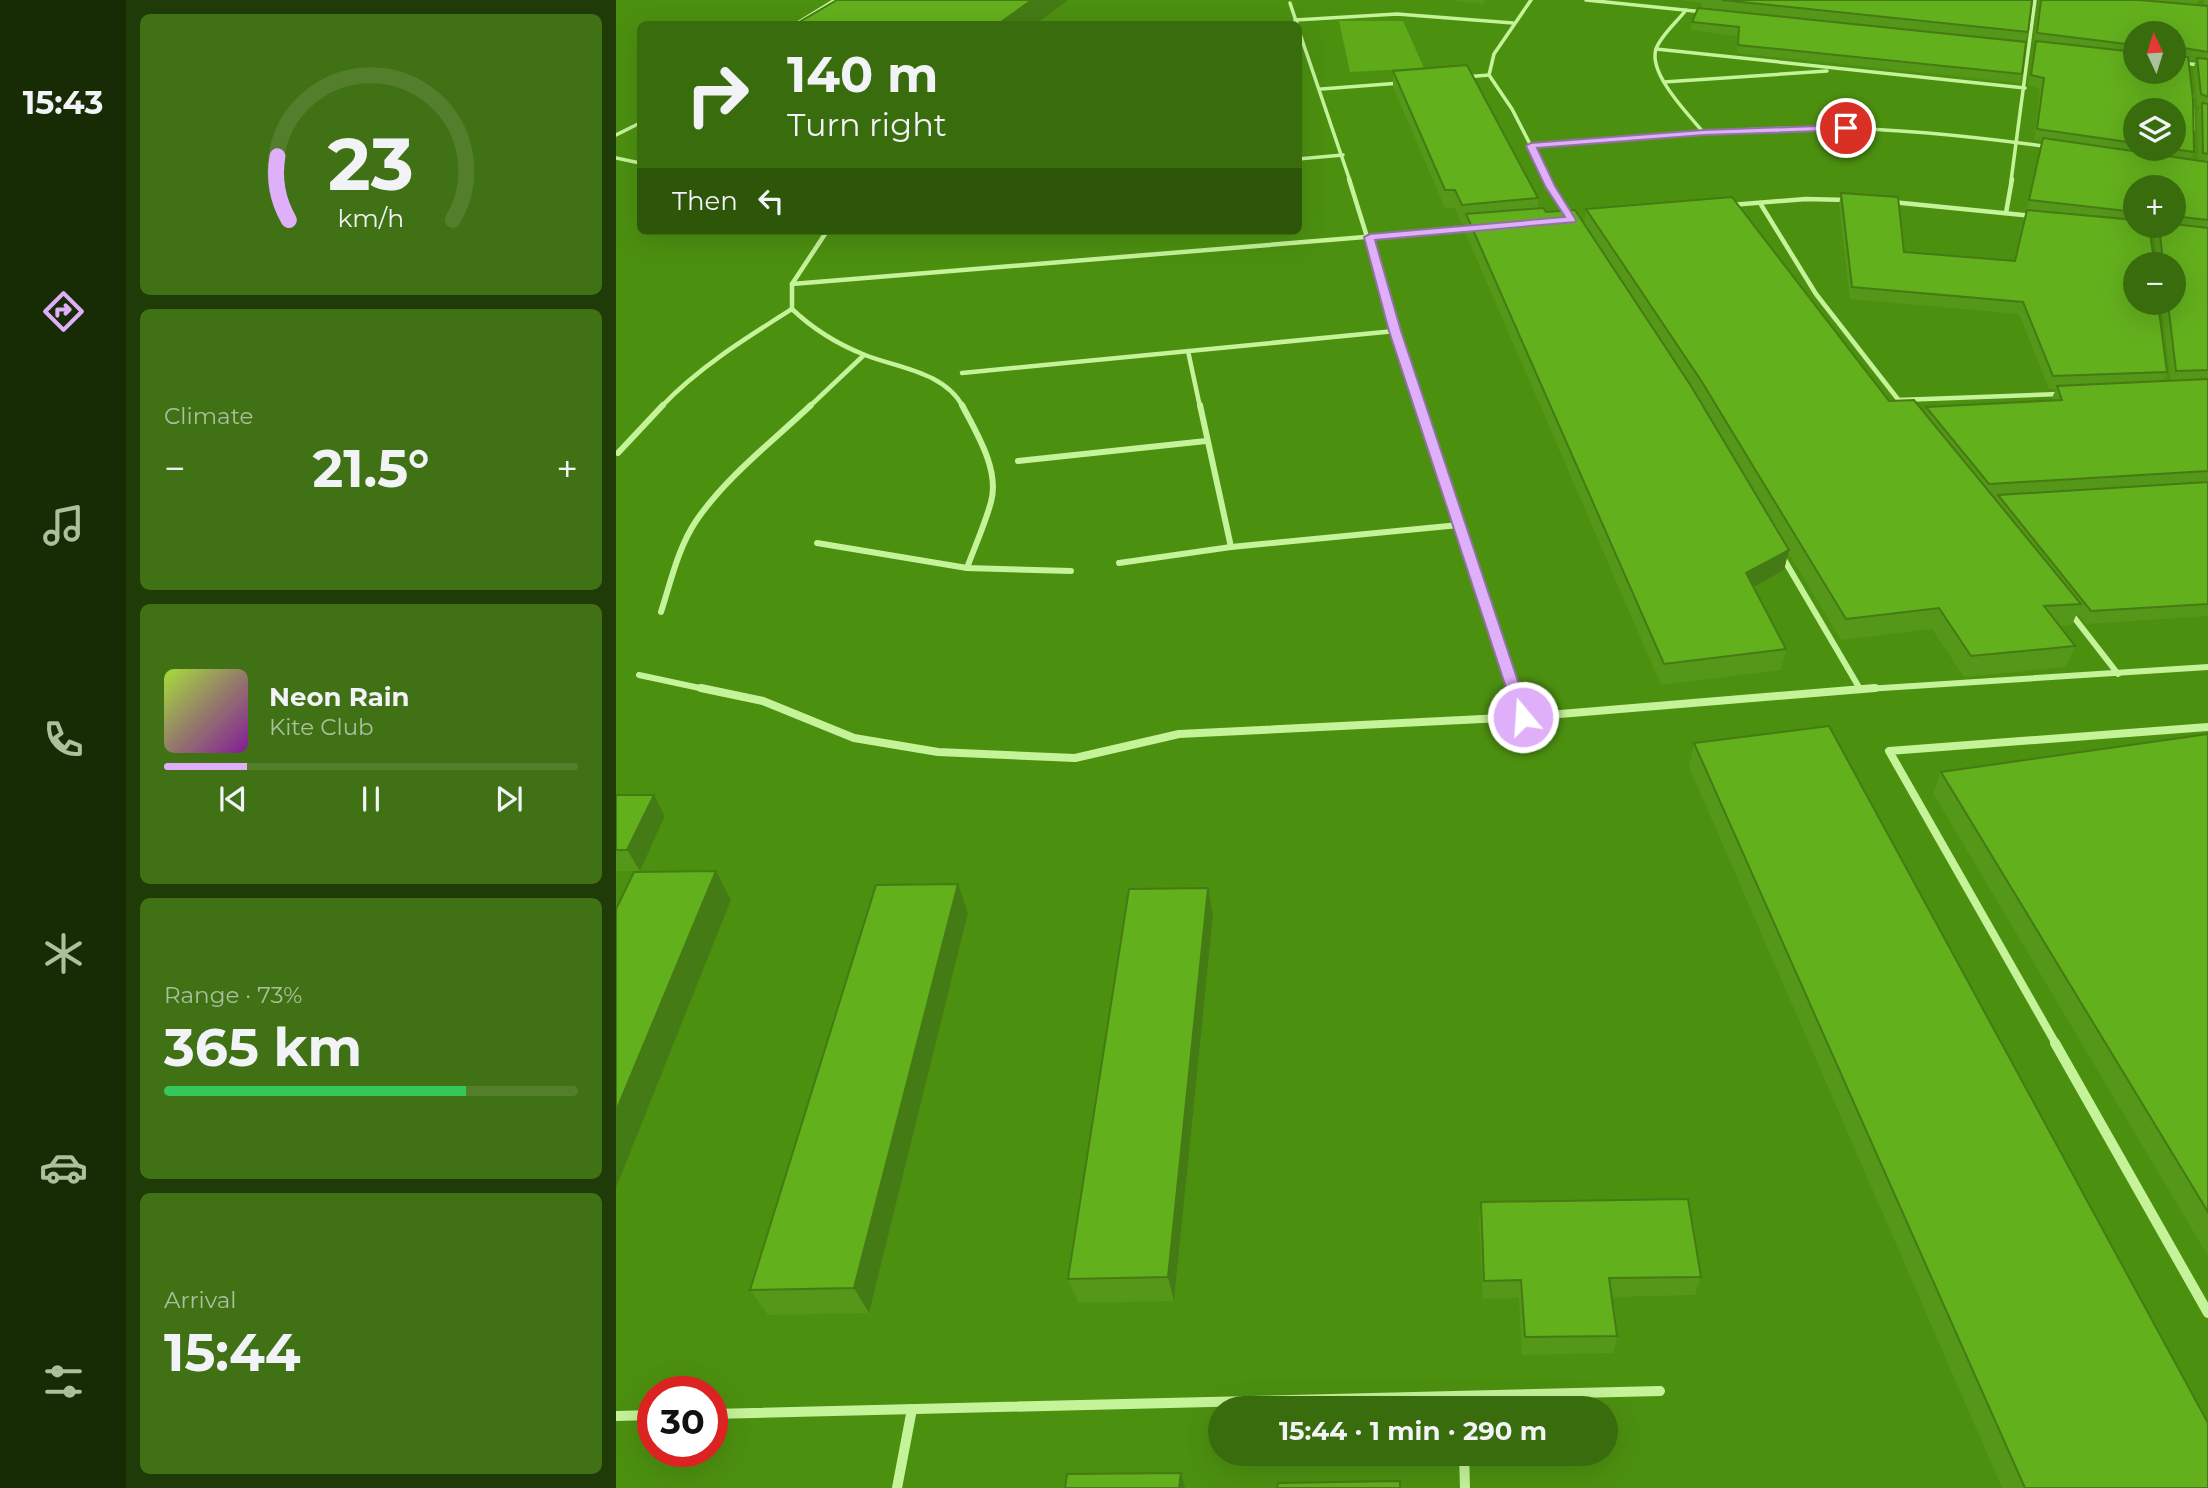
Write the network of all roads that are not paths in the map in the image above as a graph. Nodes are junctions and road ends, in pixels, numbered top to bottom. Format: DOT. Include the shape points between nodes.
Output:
graph roads {
  1 [pos="835,0"];
  2 [pos="1531,0"];
  3 [pos="1586,0"];
  4 [pos="2035,0"];
  5 [pos="1290,3"];
  6 [pos="1686,10"];
  7 [pos="1712,13"];
  8 [pos="801,21"];
  9 [pos="1296,21"];
  10 [pos="1513,23"];
  11 [pos="1302,24"];
  12 [pos="1302,38"];
  13 [pos="2029,48"];
  14 [pos="1656,49"];
  15 [pos="2042,49"];
  16 [pos="2188,64"];
  17 [pos="2208,66"];
  18 [pos="1847,70"];
  19 [pos="1489,75"];
  20 [pos="2189,75"];
  21 [pos="1463,78"];
  22 [pos="1411,82"];
  23 [pos="1664,82"];
  24 [pos="2191,87"];
  25 [pos="1321,89"];
  26 [pos="2025,89"];
  27 [pos="2193,109"];
  28 [pos="2201,110"];
  29 [pos="637,124"];
  30 [pos="1704,132"];
  31 [pos="2193,133"];
  32 [pos="616,135"];
  33 [pos="2018,143"];
  34 [pos="1531,146"];
  35 [pos="2059,149"];
  36 [pos="1343,155"];
  37 [pos="616,158"];
  38 [pos="1302,159"];
  39 [pos="637,162"];
  40 [pos="1851,200"];
  41 [pos="1886,202"];
  42 [pos="1760,203"];
  43 [pos="1722,205"];
  44 [pos="2006,214"];
  45 [pos="2041,217"];
  46 [pos="1558,221"];
  47 [pos="1477,227"];
  48 [pos="824,235"];
  49 [pos="1370,237"];
  50 [pos="792,284"];
  51 [pos="792,309"];
  52 [pos="1395,331"];
  53 [pos="1188,351"];
  54 [pos="864,355"];
  55 [pos="961,373"];
  56 [pos="2073,393"];
  57 [pos="1899,401"];
  58 [pos="1907,411"];
  59 [pos="1206,441"];
  60 [pos="618,453"];
  61 [pos="1018,461"];
  62 [pos="1460,525"];
  63 [pos="817,543"];
  64 [pos="1231,547"];
  65 [pos="1777,547"];
  66 [pos="1119,562"];
  67 [pos="967,568"];
  68 [pos="1072,571"];
  69 [pos="2059,599"];
  70 [pos="662,612"];
  71 [pos="2208,667"];
  72 [pos="2118,674"];
  73 [pos="639,675"];
  74 [pos="1860,688"];
  75 [pos="1523,717"];
  76 [pos="2208,727"];
  77 [pos="2186,729"];
  78 [pos="2193,738"];
  79 [pos="2208,1313"];
  80 [pos="1660,1391"];
  81 [pos="1463,1396"];
  82 [pos="1208,1402"];
  83 [pos="912,1409"];
  84 [pos="728,1414"];
  85 [pos="637,1415"];
  86 [pos="616,1416"];
  87 [pos="1464,1466"];
  88 [pos="897,1488"];
  89 [pos="1465,1488"];
  1 -- 8 [label="street"];
  2 -- 10 [label="street"];
  3 -- 6 [label="street"];
  4 -- 13 [label="street"];
  5 -- 9 [label="street"];
  6 -- 7 [label="street"];
  6 -- 14 [label="street"];
  10 -- 11 [label="street" via="1397,14"];
  10 -- 19 [label="street" via="1494,54"];
  12 -- 25 [label="street"];
  13 -- 15 [label="street"];
  13 -- 26 [label="street"];
  14 -- 18 [label="street"];
  14 -- 23 [label="street" via="1656,68"];
  16 -- 17 [label="street"];
  16 -- 20 [label="street"];
  18 -- 23 [label="street"];
  18 -- 26 [label="street"];
  19 -- 21 [label="street"];
  19 -- 34 [label="street"];
  22 -- 25 [label="street"];
  23 -- 30 [label="street"];
  24 -- 27 [label="street"];
  25 -- 36 [label="street" via="1329,125"];
  26 -- 33 [label="street"];
  27 -- 28 [label="street"];
  27 -- 31 [label="street"];
  29 -- 32 [label="street"];
  30 -- 33 [label="street" via="1877,128"];
  30 -- 34 [label="street"];
  33 -- 35 [label="street"];
  33 -- 44 [label="street"];
  34 -- 46 [label="street" via="1571,220"];
  36 -- 38 [label="street"];
  36 -- 49 [label="street"];
  37 -- 39 [label="street"];
  40 -- 42 [label="street"];
  41 -- 44 [label="street"];
  42 -- 43 [label="street"];
  42 -- 57 [label="street" via="1816,293"];
  44 -- 45 [label="street"];
  47 -- 49 [label="street"];
  48 -- 50 [label="street"];
  49 -- 50 [label="street"];
  49 -- 52 [label="street"];
  50 -- 51 [label="street"];
  51 -- 54 [label="street" via="813,329"];
  51 -- 60 [label="street" via="726,351 678,389"];
  52 -- 53 [label="street"];
  52 -- 62 [label="street"];
  53 -- 55 [label="street"];
  53 -- 59 [label="street"];
  54 -- 67 [label="street" via="929,376 958,397 972,422 993,482 992,500"];
  54 -- 70 [label="street" via="728,484 697,520 681,549"];
  56 -- 57 [label="street"];
  57 -- 58 [label="street"];
  59 -- 61 [label="street"];
  59 -- 64 [label="street"];
  62 -- 64 [label="street"];
  62 -- 75 [label="street"];
  63 -- 67 [label="street"];
  64 -- 66 [label="street"];
  65 -- 74 [label="street"];
  67 -- 68 [label="street"];
  69 -- 72 [label="street"];
  71 -- 72 [label="street"];
  72 -- 74 [label="street"];
  73 -- 75 [label="street" via="763,701 854,738 951,752 1075,758 1179,734"];
  74 -- 75 [label="street"];
  76 -- 77 [label="street"];
  77 -- 78 [label="street"];
  77 -- 79 [label="street" via="1889,751"];
  80 -- 81 [label="street"];
  82 -- 83 [label="street"];
  83 -- 84 [label="street"];
  83 -- 88 [label="street"];
  85 -- 86 [label="street"];
  87 -- 89 [label="street"];
}
